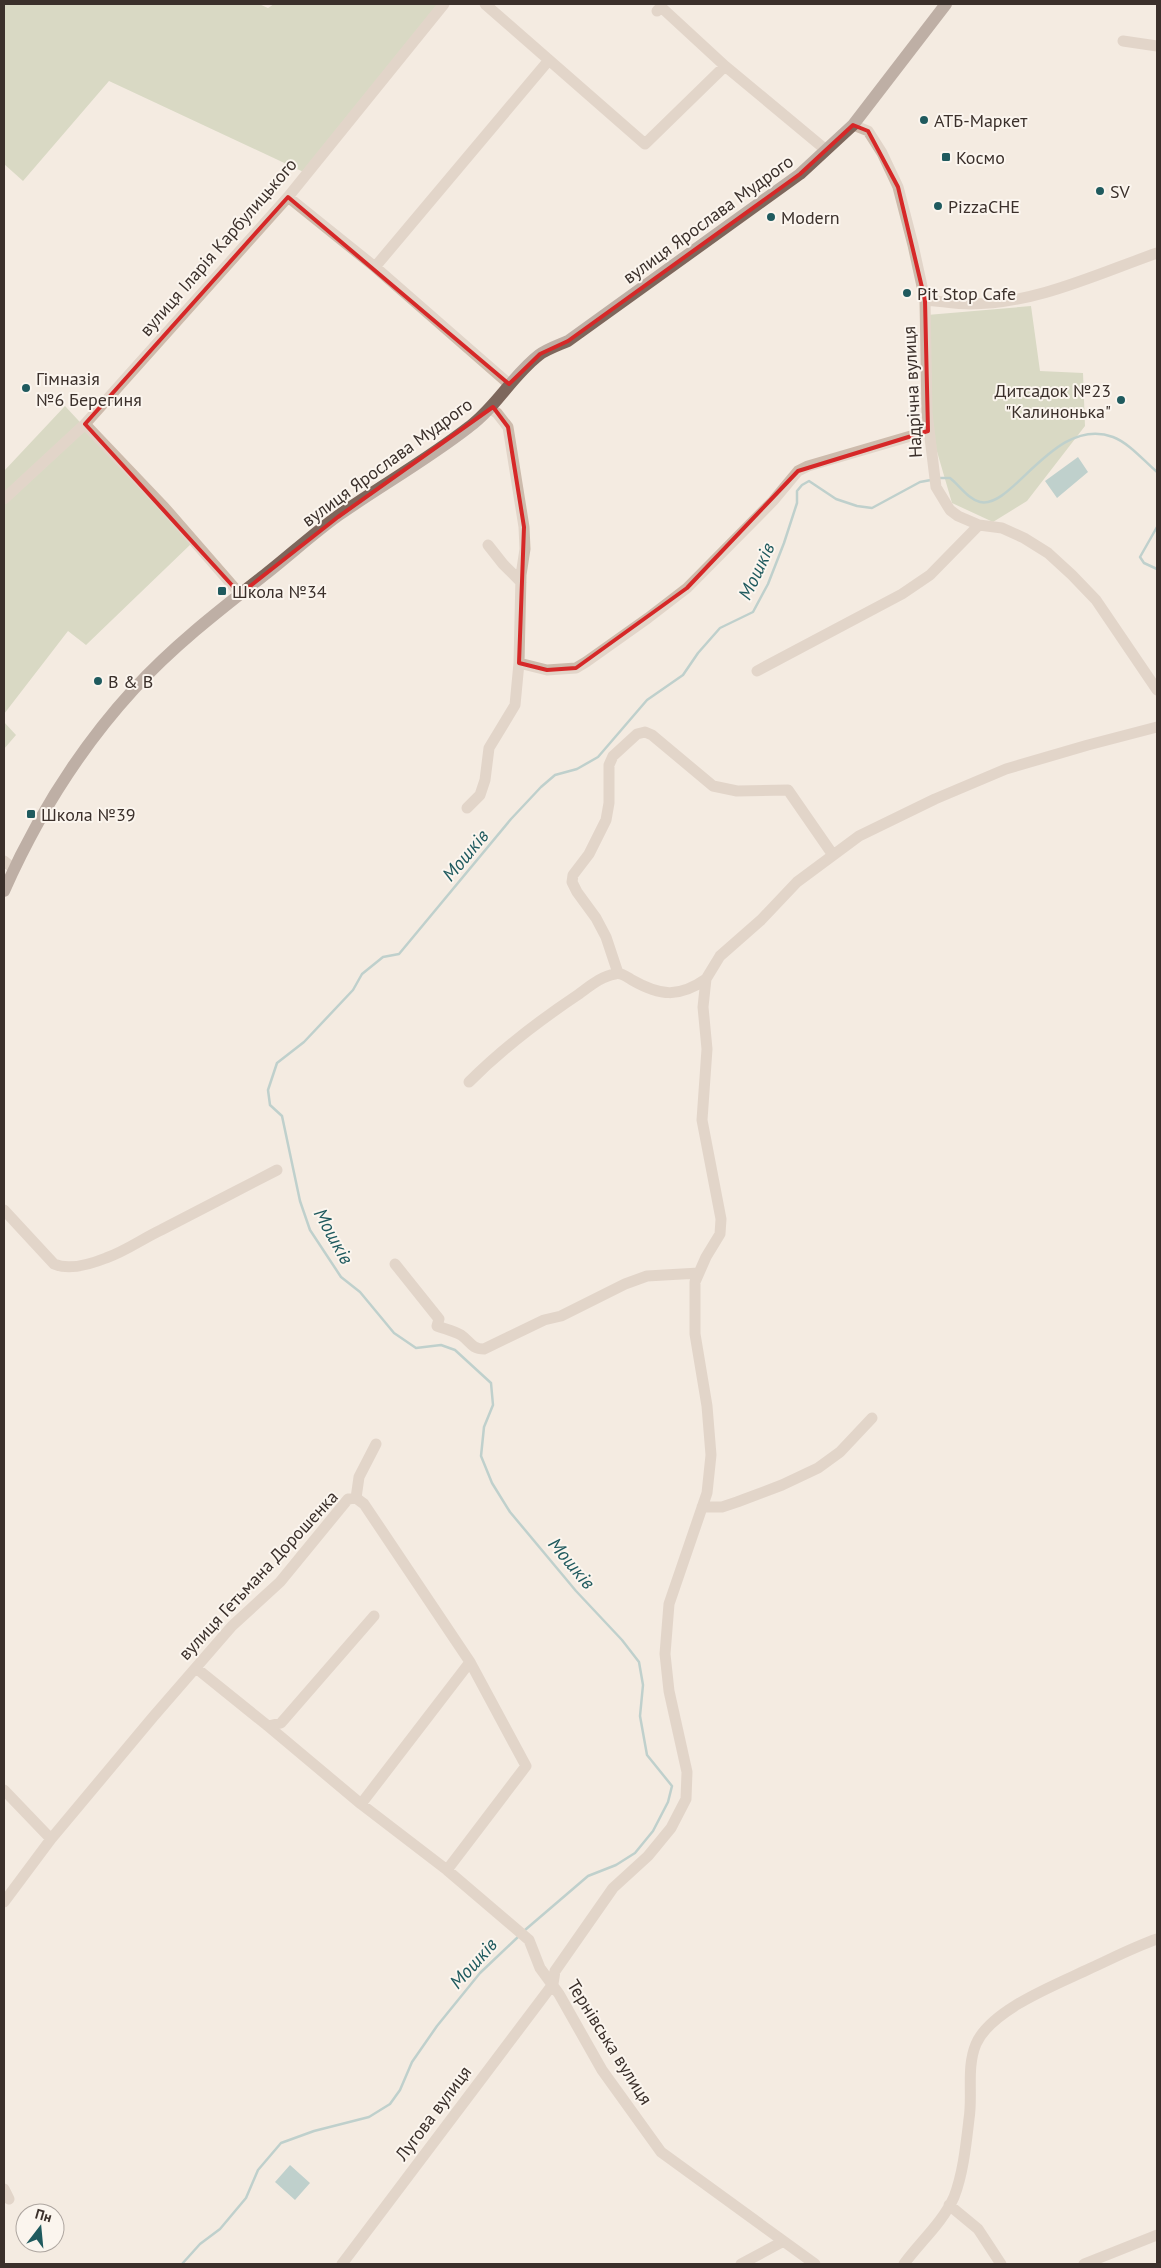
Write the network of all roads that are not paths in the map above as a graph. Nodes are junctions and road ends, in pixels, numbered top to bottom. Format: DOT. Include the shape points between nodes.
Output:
graph roads {
  1 [pos="444,4"];
  2 [pos="485,4"];
  3 [pos="946,4"];
  4 [pos="657,11"];
  5 [pos="1123,40"];
  6 [pos="1157,46"];
  7 [pos="549,60"];
  8 [pos="725,66"];
  9 [pos="853,125"];
  10 [pos="826,150"];
  11 [pos="288,197"];
  12 [pos="1157,253"];
  13 [pos="375,267"];
  14 [pos="924,300"];
  15 [pos="510,384"];
  16 [pos="490,409"];
  17 [pos="85,424"];
  18 [pos="928,431"];
  19 [pos="4,499"];
  20 [pos="979,525"];
  21 [pos="488,545"];
  22 [pos="521,582"];
  23 [pos="240,594"];
  24 [pos="519,663"];
  25 [pos="757,671"];
  26 [pos="1157,690"];
  27 [pos="1157,728"];
  28 [pos="467,808"];
  29 [pos="833,856"];
  30 [pos="9,865"];
  31 [pos="4,892"];
  32 [pos="618,973"];
  33 [pos="706,979"];
  34 [pos="469,1082"];
  35 [pos="277,1170"];
  36 [pos="4,1210"];
  37 [pos="395,1264"];
  38 [pos="699,1274"];
  39 [pos="872,1418"];
  40 [pos="376,1444"];
  41 [pos="356,1498"];
  42 [pos="702,1507"];
  43 [pos="374,1616"];
  44 [pos="470,1662"];
  45 [pos="196,1668"];
  46 [pos="268,1726"];
  47 [pos="4,1790"];
  48 [pos="361,1804"];
  49 [pos="51,1839"];
  50 [pos="448,1870"];
  51 [pos="4,1902"];
  52 [pos="1157,1939"];
  53 [pos="553,1984"];
  54 [pos="949,2205"];
  55 [pos="1157,2235"];
  56 [pos="782,2242"];
  57 [pos="342,2264"];
  58 [pos="741,2264"];
  59 [pos="815,2264"];
  60 [pos="904,2264"];
  61 [pos="1001,2264"];
  62 [pos="1084,2264"];
  1 -- 11 [label="street, вулиця Іларія Карбулицького"];
  2 -- 7 [label="street"];
  3 -- 9 [label="main road, вулиця Ярослава Мудрого"];
  4 -- 8 [label="street" via="661,7"];
  5 -- 6 [label="street"];
  7 -- 8 [label="street" via="645,144"];
  7 -- 13 [label="street"];
  8 -- 10 [label="street"];
  9 -- 10 [label="main road, вулиця Ярослава Мудрого"];
  9 -- 14 [label="street, Надрічна вулиця" via="868,131 898,187"];
  10 -- 15 [label="main road, вулиця Ярослава Мудрого" via="800,174 705,244 568,341 540,354"];
  11 -- 13 [label="street"];
  11 -- 17 [label="street, вулиця Іларія Карбулицького"];
  12 -- 14 [label="street" via="1049,292 1012,300 971,304"];
  13 -- 15 [label="street"];
  14 -- 18 [label="street, Надрічна вулиця"];
  15 -- 16 [label="main road, вулиця Ярослава Мудрого"];
  16 -- 22 [label="street" via="508,427 524,527"];
  16 -- 23 [label="main road, вулиця Ярослава Мудрого" via="441,447 338,517"];
  17 -- 19 [label="street, вулиця Іларія Карбулицького"];
  17 -- 23 [label="street" via="165,508"];
  18 -- 20 [label="street, Надрічна вулиця" via="936,487 950,510"];
  18 -- 24 [label="street" via="798,471 773,502 687,588 576,668 547,670"];
  20 -- 25 [label="street" via="930,575 902,594"];
  20 -- 26 [label="street, Надрічна вулиця" via="1002,528 1024,538 1048,553 1072,575 1096,600"];
  21 -- 22 [label="street"];
  22 -- 24 [label="street"];
  23 -- 30 [label="main road, вулиця Ярослава Мудрого" via="163,661 100,729"];
  24 -- 28 [label="street" via="515,705 489,748 480,794"];
  27 -- 29 [label="street" via="1006,769 934,798 868,832"];
  29 -- 32 [label="street" via="788,790 737,791 713,786 652,735 638,734 613,756 609,765 606,820 572,882 606,937"];
  29 -- 33 [label="street" via="798,882 720,956"];
  30 -- 31 [label="main road, вулиця Ярослава Мудрого"];
  32 -- 33 [label="street" via="658,992 675,994 692,989"];
  32 -- 34 [label="street" via="598,981 562,1005 502,1050"];
  33 -- 38 [label="street" via="703,1007 708,1049 702,1120 721,1219 720,1234"];
  35 -- 36 [label="street" via="125,1250 72,1267 54,1264"];
  37 -- 38 [label="street" via="439,1319 437,1326 462,1335 478,1349 544,1320 561,1316 647,1276"];
  38 -- 42 [label="street" via="695,1282 695,1334 707,1406 711,1456"];
  39 -- 42 [label="street" via="840,1452 818,1468 722,1507"];
  40 -- 41 [label="street" via="359,1477"];
  41 -- 44 [label="street, вулиця Гетьмана Дорошенка" via="364,1504"];
  41 -- 45 [label="street, вулиця Гетьмана Дорошенка" via="348,1499 280,1582 232,1626"];
  42 -- 53 [label="street" via="670,1604 665,1654 669,1690 688,1772 686,1799 671,1828 648,1856 613,1888 555,1971"];
  43 -- 46 [label="street" via="282,1723"];
  44 -- 48 [label="street"];
  44 -- 50 [label="street, вулиця Гетьмана Дорошенка" via="526,1766"];
  45 -- 46 [label="street"];
  45 -- 49 [label="street, вулиця Гетьмана Дорошенка"];
  46 -- 48 [label="street"];
  47 -- 49 [label="street"];
  48 -- 50 [label="street"];
  49 -- 51 [label="street, вулиця Гетьмана Дорошенка"];
  50 -- 53 [label="street, Тернівська вулиця" via="530,1940 540,1968"];
  52 -- 54 [label="street" via="1034,1995 987,2028 971,2059 970,2118 962,2167"];
  53 -- 56 [label="street, Тернівська вулиця" via="602,2070 661,2152"];
  53 -- 57 [label="street, Лугова вулиця"];
  54 -- 60 [label="street"];
  54 -- 61 [label="street" via="978,2229"];
  55 -- 62 [label="street"];
  56 -- 58 [label="street"];
  56 -- 59 [label="street, Тернівська вулиця"];
}
